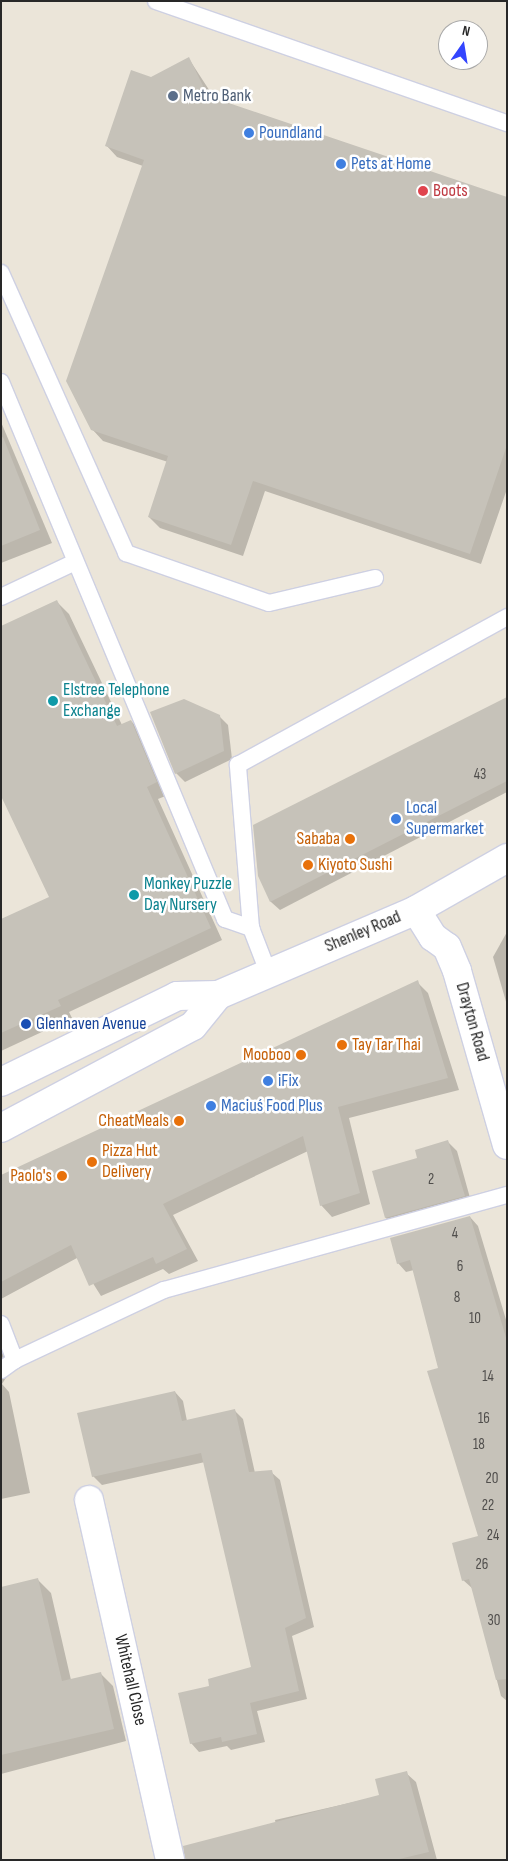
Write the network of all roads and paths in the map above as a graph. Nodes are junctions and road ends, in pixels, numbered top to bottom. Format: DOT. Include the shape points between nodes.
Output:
graph roads {
  1 [pos="156,1"];
  2 [pos="507,123"];
  3 [pos="1,273"];
  4 [pos="1,382"];
  5 [pos="75,562"];
  6 [pos="375,578"];
  7 [pos="1,597"];
  8 [pos="507,617"];
  9 [pos="505,856"];
  10 [pos="416,910"];
  11 [pos="251,928"];
  12 [pos="268,972"];
  13 [pos="218,995"];
  14 [pos="1,1082"];
  15 [pos="1,1128"];
  16 [pos="507,1146"];
  17 [pos="507,1195"];
  18 [pos="1,1324"];
  19 [pos="15,1360"];
  20 [pos="1,1370"];
  21 [pos="89,1500"];
  22 [pos="170,1860"];
  1 -- 2 [label="lane"];
  3 -- 6 [label="lane" via="126,553 270,603"];
  4 -- 5 [label="lane"];
  5 -- 7 [label="lane"];
  5 -- 11 [label="lane" via="225,919"];
  8 -- 11 [label="lane" via="238,765"];
  9 -- 10 [label="main road, Shenley Road"];
  10 -- 12 [label="main road, Shenley Road"];
  10 -- 16 [label="main road, Drayton Road" via="433,937 447,948 457,971"];
  11 -- 12 [label="lane"];
  12 -- 13 [label="main road, Shenley Road"];
  13 -- 14 [label="main road, Shenley Road" via="177,996"];
  13 -- 15 [label="main road, Shenley Road" via="193,1026"];
  17 -- 19 [label="lane" via="164,1290"];
  18 -- 19 [label="lane"];
  19 -- 20 [label="lane"];
  21 -- 22 [label="main road, Whitehall Close"];
}
